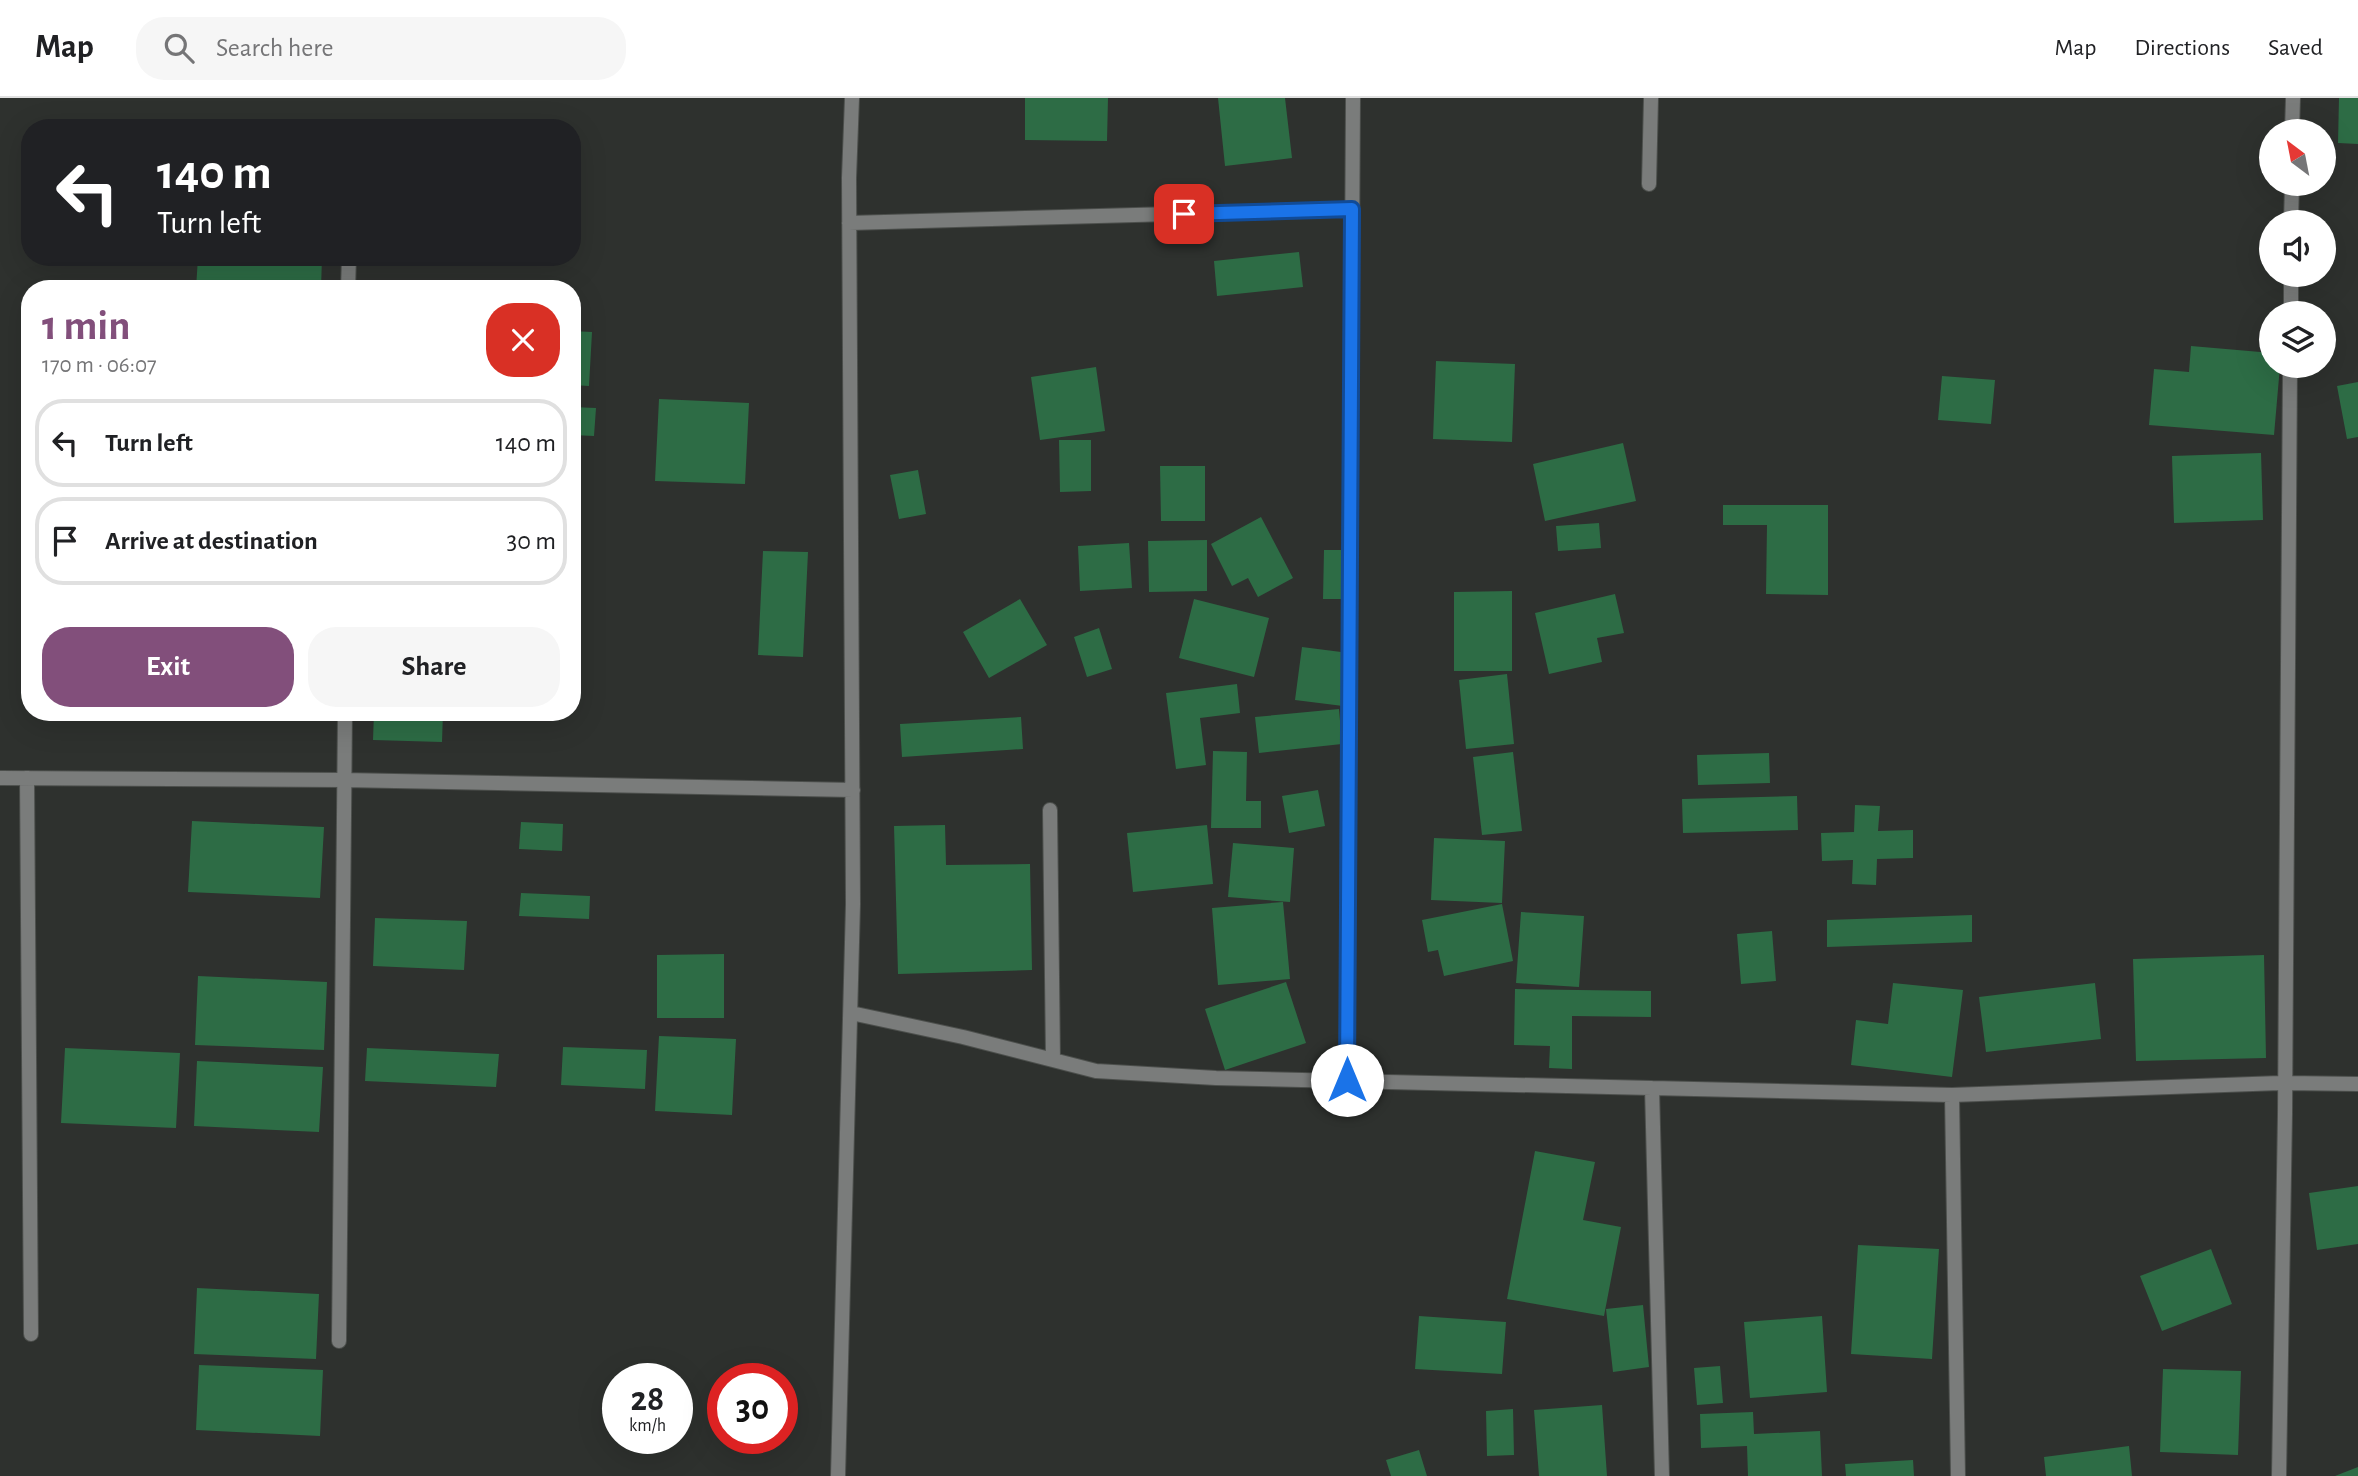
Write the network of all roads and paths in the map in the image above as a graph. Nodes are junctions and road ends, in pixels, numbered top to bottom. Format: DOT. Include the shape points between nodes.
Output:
graph roads {
  1 [pos="852,98"];
  2 [pos="1353,98"];
  3 [pos="1651,98"];
  4 [pos="2292,98"];
  5 [pos="2292,119"];
  6 [pos="1649,184"];
  7 [pos="1352,209"];
  8 [pos="849,223"];
  9 [pos="2290,378"];
  10 [pos="345,721"];
  11 [pos="0,778"];
  12 [pos="27,778"];
  13 [pos="344,780"];
  14 [pos="853,790"];
  15 [pos="1051,810"];
  16 [pos="851,1013"];
  17 [pos="1053,1060"];
  18 [pos="1347,1080"];
  19 [pos="2285,1083"];
  20 [pos="2358,1084"];
  21 [pos="1652,1088"];
  22 [pos="1952,1095"];
  23 [pos="31,1334"];
  24 [pos="339,1340"];
  25 [pos="838,1476"];
  26 [pos="1662,1476"];
  27 [pos="1958,1476"];
  28 [pos="2279,1476"];
  1 -- 8 [label="street"];
  2 -- 7 [label="street"];
  3 -- 6 [label="street"];
  4 -- 5 [label="street"];
  7 -- 8 [label="street"];
  7 -- 18 [label="street"];
  8 -- 14 [label="street"];
  9 -- 19 [label="street"];
  10 -- 13 [label="street"];
  11 -- 12 [label="street"];
  12 -- 13 [label="street"];
  12 -- 23 [label="street"];
  13 -- 14 [label="street"];
  13 -- 24 [label="street"];
  14 -- 16 [label="street"];
  15 -- 17 [label="street"];
  16 -- 17 [label="street"];
  16 -- 25 [label="street"];
  17 -- 18 [label="street" via="1096,1071"];
  18 -- 21 [label="street"];
  19 -- 20 [label="street"];
  19 -- 22 [label="street"];
  19 -- 28 [label="street"];
  21 -- 22 [label="street"];
  21 -- 26 [label="street"];
  22 -- 27 [label="street"];
}
